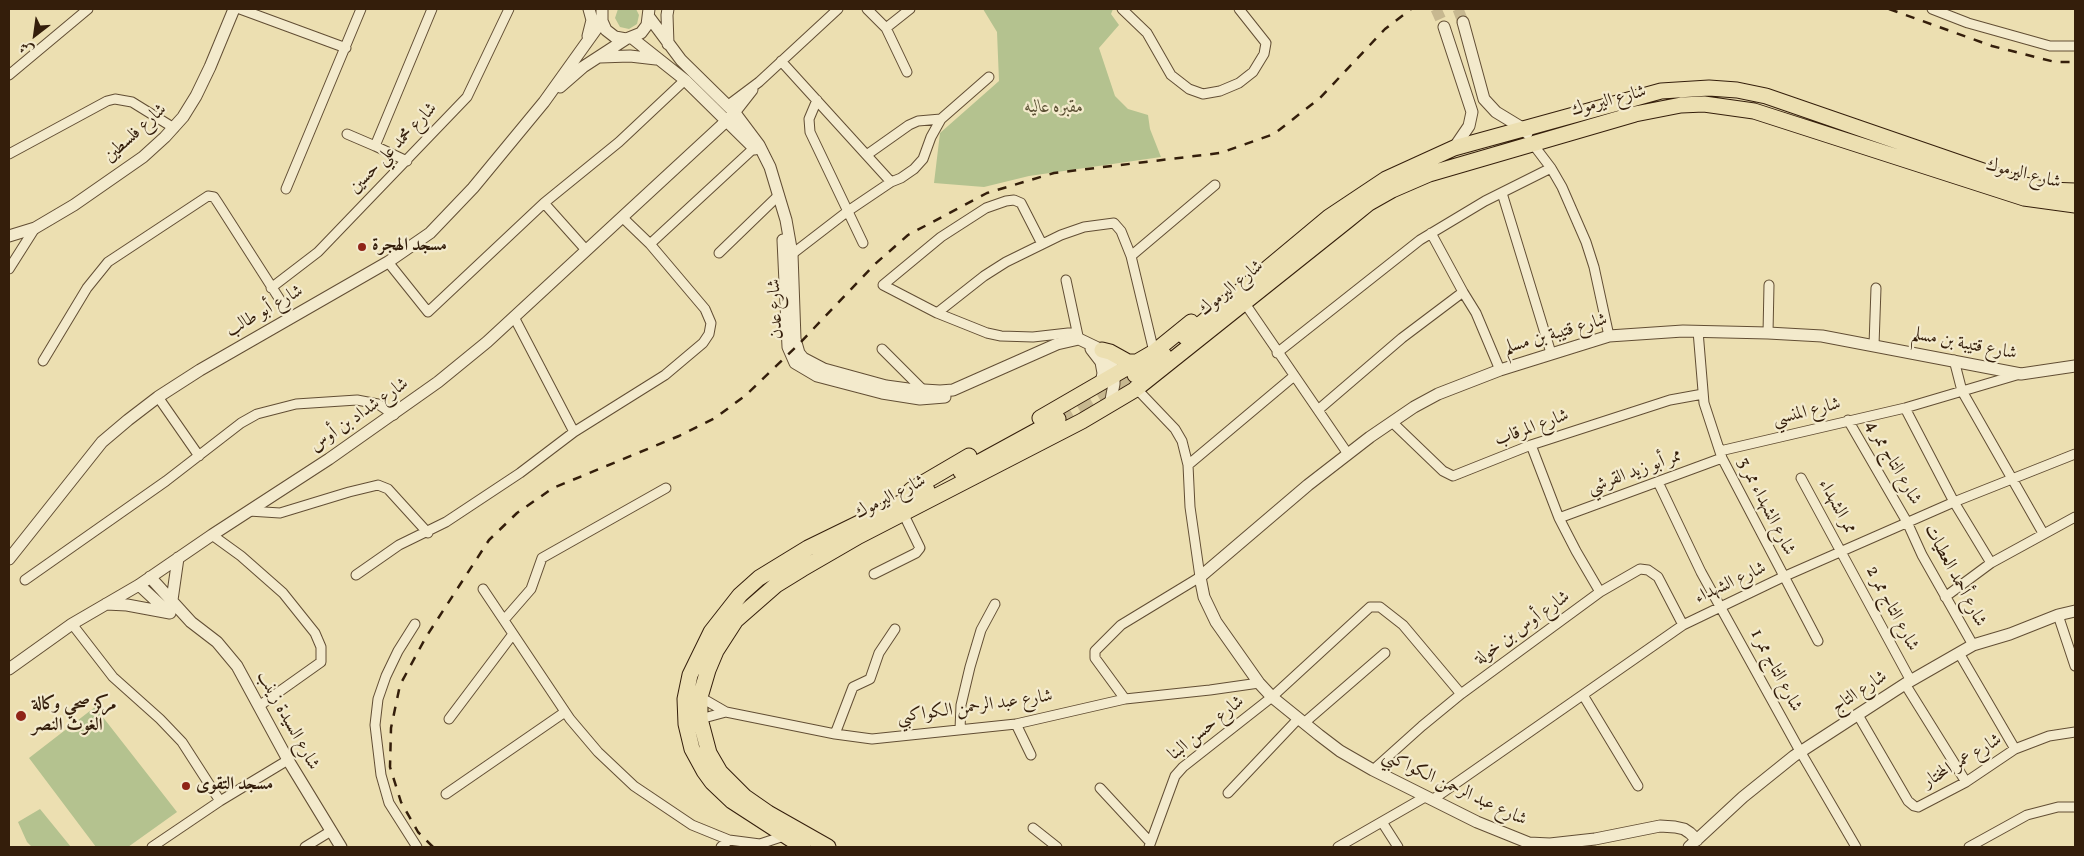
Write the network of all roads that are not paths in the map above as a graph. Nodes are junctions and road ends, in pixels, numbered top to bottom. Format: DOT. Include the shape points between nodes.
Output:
graph roads {
  1 [pos="88,9"];
  2 [pos="234,9"];
  3 [pos="240,9"];
  4 [pos="361,9"];
  5 [pos="432,9"];
  6 [pos="509,9"];
  7 [pos="589,9"];
  8 [pos="668,9"];
  9 [pos="838,9"];
  10 [pos="867,9"];
  11 [pos="910,9"];
  12 [pos="1122,9"];
  13 [pos="1239,9"];
  14 [pos="1932,9"];
  15 [pos="600,13"];
  16 [pos="649,13"];
  17 [pos="1463,22"];
  18 [pos="1444,27"];
  19 [pos="886,28"];
  20 [pos="629,39"];
  21 [pos="588,40"];
  22 [pos="668,46"];
  23 [pos="2075,46"];
  24 [pos="346,48"];
  25 [pos="598,57"];
  26 [pos="658,59"];
  27 [pos="781,61"];
  28 [pos="907,72"];
  29 [pos="9,75"];
  30 [pos="990,77"];
  31 [pos="684,80"];
  32 [pos="817,100"];
  33 [pos="544,102"];
  34 [pos="727,113"];
  35 [pos="940,119"];
  36 [pos="174,128"];
  37 [pos="1524,129"];
  38 [pos="347,134"];
  39 [pos="1532,143"];
  40 [pos="375,146"];
  41 [pos="754,148"];
  42 [pos="1454,148"];
  43 [pos="9,154"];
  44 [pos="868,154"];
  45 [pos="407,161"];
  46 [pos="1550,168"];
  47 [pos="891,182"];
  48 [pos="1215,186"];
  49 [pos="286,188"];
  50 [pos="2075,191"];
  51 [pos="1502,193"];
  52 [pos="777,196"];
  53 [pos="544,203"];
  54 [pos="2075,205"];
  55 [pos="848,211"];
  56 [pos="622,217"];
  57 [pos="1328,217"];
  58 [pos="35,228"];
  59 [pos="1431,233"];
  60 [pos="9,236"];
  61 [pos="864,243"];
  62 [pos="650,244"];
  63 [pos="1042,244"];
  64 [pos="586,250"];
  65 [pos="719,253"];
  66 [pos="1131,256"];
  67 [pos="789,257"];
  68 [pos="388,262"];
  69 [pos="9,268"];
  70 [pos="1066,280"];
  71 [pos="1769,285"];
  72 [pos="271,288"];
  73 [pos="1876,288"];
  74 [pos="1463,292"];
  75 [pos="1244,302"];
  76 [pos="937,313"];
  77 [pos="290,317"];
  78 [pos="514,317"];
  79 [pos="1698,331"];
  80 [pos="1768,333"];
  81 [pos="1609,336"];
  82 [pos="1078,338"];
  83 [pos="1874,345"];
  84 [pos="882,349"];
  85 [pos="1102,350"];
  86 [pos="1154,352"];
  87 [pos="1277,353"];
  88 [pos="1551,353"];
  89 [pos="43,360"];
  90 [pos="1954,360"];
  91 [pos="2075,366"];
  92 [pos="1500,370"];
  93 [pos="1134,373"];
  94 [pos="1115,374"];
  95 [pos="2021,374"];
  96 [pos="1294,376"];
  97 [pos="1101,383"];
  98 [pos="924,391"];
  99 [pos="1962,391"];
  100 [pos="1702,394"];
  101 [pos="158,397"];
  102 [pos="1072,400"];
  103 [pos="1110,406"];
  104 [pos="1905,408"];
  105 [pos="1318,410"];
  106 [pos="394,415"];
  107 [pos="1058,419"];
  108 [pos="1848,420"];
  109 [pos="1082,421"];
  110 [pos="1392,422"];
  111 [pos="574,432"];
  112 [pos="1531,445"];
  113 [pos="1348,454"];
  114 [pos="1721,454"];
  115 [pos="2075,454"];
  116 [pos="199,456"];
  117 [pos="1188,465"];
  118 [pos="1801,478"];
  119 [pos="2013,480"];
  120 [pos="1658,482"];
  121 [pos="666,488"];
  122 [pos="1954,502"];
  123 [pos="249,511"];
  124 [pos="903,513"];
  125 [pos="873,515"];
  126 [pos="2075,517"];
  127 [pos="1559,518"];
  128 [pos="1907,522"];
  129 [pos="428,533"];
  130 [pos="2043,533"];
  131 [pos="212,535"];
  132 [pos="1842,552"];
  133 [pos="178,558"];
  134 [pos="9,559"];
  135 [pos="1991,563"];
  136 [pos="874,574"];
  137 [pos="356,575"];
  138 [pos="150,577"];
  139 [pos="1200,577"];
  140 [pos="1783,577"];
  141 [pos="25,580"];
  142 [pos="139,585"];
  143 [pos="483,589"];
  144 [pos="1600,592"];
  145 [pos="1945,598"];
  146 [pos="172,600"];
  147 [pos="106,604"];
  148 [pos="995,604"];
  149 [pos="1721,606"];
  150 [pos="2075,611"];
  151 [pos="170,613"];
  152 [pos="2058,614"];
  153 [pos="504,620"];
  154 [pos="191,622"];
  155 [pos="72,624"];
  156 [pos="416,624"];
  157 [pos="1683,625"];
  158 [pos="895,629"];
  159 [pos="513,634"];
  160 [pos="1818,641"];
  161 [pos="1973,644"];
  162 [pos="1386,653"];
  163 [pos="1959,653"];
  164 [pos="14,659"];
  165 [pos="2075,666"];
  166 [pos="9,669"];
  167 [pos="1259,683"];
  168 [pos="1908,683"];
  169 [pos="1461,694"];
  170 [pos="1583,695"];
  171 [pos="700,697"];
  172 [pos="1272,697"];
  173 [pos="1124,699"];
  174 [pos="259,706"];
  175 [pos="565,712"];
  176 [pos="726,712"];
  177 [pos="1858,715"];
  178 [pos="449,719"];
  179 [pos="700,719"];
  180 [pos="1301,721"];
  181 [pos="1016,724"];
  182 [pos="960,729"];
  183 [pos="2075,732"];
  184 [pos="835,734"];
  185 [pos="2015,749"];
  186 [pos="1800,751"];
  187 [pos="1030,755"];
  188 [pos="288,760"];
  189 [pos="1373,770"];
  190 [pos="1966,782"];
  191 [pos="1638,786"];
  192 [pos="1100,788"];
  193 [pos="1228,793"];
  194 [pos="446,794"];
  195 [pos="1428,798"];
  196 [pos="220,801"];
  197 [pos="2075,807"];
  198 [pos="1382,822"];
  199 [pos="1033,828"];
  200 [pos="331,831"];
  201 [pos="784,836"];
  202 [pos="728,840"];
  203 [pos="1592,843"];
  204 [pos="1149,844"];
  205 [pos="1695,845"];
  206 [pos="156,846"];
  207 [pos="305,847"];
  208 [pos="341,847"];
  209 [pos="418,847"];
  210 [pos="721,847"];
  211 [pos="803,847"];
  212 [pos="828,847"];
  213 [pos="1057,847"];
  214 [pos="1338,847"];
  215 [pos="1398,847"];
  216 [pos="1856,847"];
  217 [pos="1969,847"];
  1 -- 29 [label="street"];
  2 -- 36 [label="street, شارع فلسطين" via="196,96"];
  3 -- 24 [label="street"];
  4 -- 24 [label="street"];
  5 -- 40 [label="street"];
  6 -- 45 [label="street, شارع محمد علي حسين" via="470,92"];
  7 -- 21 [label="street" via="592,20"];
  8 -- 22 [label="street"];
  9 -- 27 [label="street, شارع شداد بن أوس"];
  10 -- 19 [label="street"];
  11 -- 19 [label="street"];
  12 -- 13 [label="street" via="1147,33 1172,75 1189,89 1203,94 1220,91 1243,80 1253,72 1264,54 1266,43"];
  14 -- 23 [label="street" via="1968,23 2050,46"];
  15 -- 20 [label="street, شارع عدن" via="606,30 615,37"];
  15 -- 21 [label="street, شارع أبو طالب"];
  16 -- 20 [label="street, شارع أبو طالب" via="647,25 641,33"];
  16 -- 22 [label="street, شارع عدن"];
  17 -- 37 [label="street" via="1484,99 1496,112"];
  18 -- 42 [label="street" via="1472,112 1469,126"];
  19 -- 28 [label="street"];
  20 -- 25 [label="street, شارع أبو طالب"];
  20 -- 26 [label="street, شارع عدن"];
  21 -- 33 [label="street, شارع أبو طالب"];
  22 -- 34 [label="street, شارع عدن"];
  24 -- 49 [label="street"];
  25 -- 26 [label="street"];
  25 -- 33 [label="street, شارع أبو طالب"];
  26 -- 31 [label="street, شارع عدن"];
  27 -- 32 [label="street"];
  27 -- 34 [label="street, شارع شداد بن أوس"];
  30 -- 35 [label="street"];
  31 -- 34 [label="street, شارع عدن"];
  31 -- 53 [label="street" via="619,142"];
  32 -- 44 [label="street"];
  32 -- 55 [label="street" via="809,119 810,132"];
  33 -- 68 [label="street, شارع أبو طالب" via="440,224"];
  34 -- 41 [label="street, شارع عدن"];
  34 -- 52 [label="street, شارع عدن" via="759,145 770,167"];
  34 -- 56 [label="street, شارع شداد بن أوس"];
  35 -- 44 [label="street" via="909,125"];
  35 -- 47 [label="street" via="920,164"];
  36 -- 43 [label="street" via="132,102 115,99"];
  36 -- 58 [label="street, شارع فلسطين" via="143,157 100,188"];
  37 -- 39 [label="street"];
  37 -- 42 [label="highway, شارع اليرموك"];
  37 -- 50 [label="highway, شارع اليرموك" via="1661,91 1737,90 1766,96 2021,184"];
  38 -- 40 [label="street"];
  39 -- 46 [label="street"];
  39 -- 54 [label="highway, شارع اليرموك" via="1655,109 1704,104 1730,106 2024,198"];
  39 -- 75 [label="highway, شارع اليرموك" via="1429,174 1392,190 1362,209"];
  40 -- 45 [label="street"];
  41 -- 52 [label="street, شارع عدن"];
  41 -- 62 [label="street"];
  42 -- 57 [label="highway, شارع اليرموك" via="1386,178"];
  44 -- 47 [label="street"];
  45 -- 72 [label="street, شارع محمد علي حسين" via="318,252"];
  46 -- 51 [label="street"];
  46 -- 81 [label="street" via="1562,186 1586,242"];
  47 -- 55 [label="street"];
  48 -- 66 [label="street"];
  51 -- 59 [label="street"];
  51 -- 88 [label="street"];
  52 -- 65 [label="street"];
  52 -- 67 [label="street, شارع عدن"];
  53 -- 64 [label="street"];
  53 -- 68 [label="street" via="428,312"];
  55 -- 61 [label="street"];
  55 -- 67 [label="street"];
  56 -- 62 [label="street"];
  56 -- 64 [label="street, شارع شداد بن أوس"];
  57 -- 86 [label="highway" via="1312,223"];
  57 -- 93 [label="highway, شارع اليرموك" via="1159,360"];
  58 -- 60 [label="street, شارع فلسطين"];
  58 -- 69 [label="street"];
  59 -- 74 [label="street"];
  59 -- 87 [label="street"];
  62 -- 111 [label="street" via="705,309 711,322 709,334 665,375"];
  63 -- 66 [label="street" via="1084,228 1114,223 1121,231"];
  63 -- 76 [label="street" via="996,267"];
  63 -- 76 [label="street" via="1021,203 1006,201 986,208 941,238 883,285"];
  64 -- 78 [label="street, شارع شداد بن أوس"];
  66 -- 86 [label="street"];
  67 -- 82 [label="street, شارع عدن" via="787,342 791,358 809,372 859,388 909,398 946,396"];
  67 -- 98 [label="street, شارع عدن" via="795,339 803,358 824,369 861,380"];
  68 -- 77 [label="street, شارع أبو طالب"];
  70 -- 82 [label="street"];
  71 -- 80 [label="street"];
  72 -- 77 [label="street"];
  72 -- 89 [label="street" via="218,203 208,196 108,262 87,288"];
  73 -- 83 [label="street"];
  74 -- 92 [label="street" via="1476,313"];
  74 -- 105 [label="street" via="1402,338"];
  75 -- 87 [label="street"];
  75 -- 93 [label="highway, شارع اليرموك"];
  76 -- 82 [label="street" via="976,330 1001,336"];
  77 -- 101 [label="street, شارع أبو طالب"];
  78 -- 106 [label="street, شارع شداد بن أوس" via="465,361"];
  78 -- 111 [label="street"];
  79 -- 80 [label="street, شارع قتيبة بن مسلم"];
  79 -- 81 [label="street, شارع قتيبة بن مسلم"];
  79 -- 100 [label="street"];
  80 -- 83 [label="street, شارع قتيبة بن مسلم" via="1822,336"];
  81 -- 88 [label="street, شارع قتيبة بن مسلم"];
  82 -- 85 [label="street"];
  82 -- 97 [label="street" via="1101,362"];
  82 -- 98 [label="street, شارع عدن" via="1057,344 954,390"];
  83 -- 90 [label="street, شارع قتيبة بن مسلم"];
  84 -- 98 [label="street"];
  85 -- 93 [label="highway" via="1128,362"];
  85 -- 94 [label="street"];
  86 -- 93 [label="highway"];
  87 -- 96 [label="street"];
  88 -- 92 [label="street, شارع قتيبة بن مسلم"];
  90 -- 95 [label="street, شارع قتيبة بن مسلم"];
  90 -- 99 [label="street"];
  91 -- 95 [label="street, شارع قتيبة بن مسلم"];
  92 -- 110 [label="street, شارع قتيبة بن مسلم" via="1438,394"];
  93 -- 94 [label="highway"];
  93 -- 103 [label="highway, شارع اليرموك"];
  93 -- 117 [label="street" via="1178,433"];
  94 -- 97 [label="highway"];
  94 -- 103 [label="street"];
  95 -- 99 [label="street, شارع المنسي"];
  96 -- 105 [label="street"];
  96 -- 117 [label="street"];
  97 -- 102 [label="highway"];
  99 -- 104 [label="street, شارع المنسي"];
  99 -- 119 [label="street"];
  100 -- 112 [label="street, شارع المرقاب" via="1670,400"];
  100 -- 114 [label="street"];
  101 -- 116 [label="street"];
  101 -- 134 [label="street, شارع أبو طالب" via="102,442"];
  102 -- 109 [label="highway" via="1080,408"];
  102 -- 125 [label="highway" via="920,484"];
  103 -- 109 [label="highway, شارع اليرموك"];
  104 -- 108 [label="street, شارع المنسي"];
  104 -- 122 [label="street"];
  105 -- 113 [label="street"];
  106 -- 116 [label="street" via="378,404 357,400 276,409 248,418"];
  106 -- 123 [label="street, شارع شداد بن أوس"];
  107 -- 125 [label="highway, شارع اليرموك" via="943,482"];
  108 -- 114 [label="street, شارع المنسي"];
  108 -- 128 [label="street, شارع التاج ممر 4"];
  109 -- 124 [label="highway, شارع اليرموك"];
  110 -- 112 [label="street, شارع المرقاب" via="1443,471 1453,476"];
  110 -- 113 [label="street, شارع قتيبة بن مسلم"];
  111 -- 129 [label="street" via="520,473"];
  112 -- 127 [label="street"];
  113 -- 139 [label="street, شارع قتيبة بن مسلم"];
  114 -- 120 [label="street, ممر أبو زيد القرشي"];
  114 -- 140 [label="street, شارع الشهداء ممر 3"];
  115 -- 119 [label="street, شارع الشهداء"];
  116 -- 141 [label="street"];
  117 -- 139 [label="street"];
  118 -- 132 [label="street, ممر الشهداء"];
  119 -- 122 [label="street, شارع الشهداء"];
  119 -- 130 [label="street"];
  120 -- 127 [label="street, ممر أبو زيد القرشي"];
  120 -- 149 [label="street, شارع التاج ممر 1"];
  121 -- 153 [label="street" via="542,558 531,589"];
  122 -- 128 [label="street, شارع الشهداء"];
  122 -- 135 [label="street"];
  123 -- 129 [label="street" via="280,513 378,485 388,489"];
  123 -- 131 [label="street, شارع شداد بن أوس"];
  124 -- 136 [label="street" via="920,548"];
  124 -- 171 [label="highway, شارع اليرموك" via="788,577 746,610 719,644"];
  125 -- 201 [label="highway, شارع اليرموك" via="769,570 749,586 711,632 690,675 684,712 697,760 721,792"];
  126 -- 130 [label="street"];
  127 -- 144 [label="street"];
  128 -- 132 [label="street, شارع الشهداء"];
  128 -- 145 [label="street, شارع أحمد العطيات"];
  129 -- 137 [label="street" via="391,550"];
  130 -- 135 [label="street"];
  131 -- 133 [label="street, شارع شداد بن أوس"];
  131 -- 174 [label="street" via="242,556 283,593 315,633 320,647 321,662"];
  132 -- 140 [label="street, شارع الشهداء"];
  132 -- 168 [label="street, شارع التاج ممر 2"];
  133 -- 138 [label="street, شارع شداد بن أوس"];
  133 -- 146 [label="street"];
  135 -- 145 [label="street"];
  138 -- 142 [label="street, شارع شداد بن أوس"];
  138 -- 146 [label="street, شارع السيدة زينب"];
  139 -- 167 [label="street, شارع عبد الرحمن الكواكبي" via="1204,597 1216,622"];
  139 -- 173 [label="street" via="1121,625 1095,651 1095,658"];
  140 -- 149 [label="street, شارع الشهداء"];
  140 -- 160 [label="street, شارع الشهداء ممر 3"];
  142 -- 147 [label="street, شارع شداد بن أوس"];
  142 -- 151 [label="street, شارع السيدة زينب"];
  143 -- 153 [label="street"];
  144 -- 157 [label="street, شارع أوس بن خولة" via="1640,569 1648,570 1658,577"];
  144 -- 169 [label="street, شارع أوس بن خولة"];
  145 -- 161 [label="street, شارع أحمد العطيات"];
  146 -- 154 [label="street, شارع السيدة زينب"];
  147 -- 151 [label="street" via="127,604"];
  147 -- 155 [label="street, شارع شداد بن أوس"];
  148 -- 182 [label="street" via="980,630 961,705"];
  149 -- 157 [label="street, شارع الشهداء"];
  149 -- 186 [label="street, شارع التاج ممر 1"];
  150 -- 152 [label="street, شارع التاج"];
  151 -- 154 [label="street, شارع السيدة زينب"];
  152 -- 161 [label="street, شارع التاج" via="2010,634"];
  152 -- 165 [label="street"];
  153 -- 159 [label="street"];
  154 -- 174 [label="street, شارع السيدة زينب" via="223,649 237,666"];
  155 -- 164 [label="street, شارع شداد بن أوس"];
  155 -- 196 [label="street" via="114,676 182,742"];
  156 -- 209 [label="street" via="386,676 378,699 375,725 387,797"];
  157 -- 170 [label="street, شارع الشهداء"];
  158 -- 184 [label="street" via="879,653 870,679 853,687"];
  159 -- 175 [label="street"];
  159 -- 178 [label="street"];
  161 -- 163 [label="street, شارع التاج"];
  162 -- 180 [label="street"];
  163 -- 168 [label="street, شارع التاج"];
  163 -- 185 [label="street"];
  164 -- 166 [label="street, شارع شداد بن أوس"];
  167 -- 172 [label="street, شارع عبد الرحمن الكواكبي"];
  167 -- 173 [label="street, شارع عبد الرحمن الكواكبي"];
  168 -- 177 [label="street, شارع التاج"];
  168 -- 190 [label="street, شارع التاج ممر 2"];
  169 -- 172 [label="street" via="1403,625 1386,610 1374,605 1365,609"];
  169 -- 189 [label="street, شارع أوس بن خولة"];
  170 -- 191 [label="street"];
  170 -- 195 [label="street, شارع الشهداء"];
  171 -- 176 [label="street, شارع عبد الرحمن الكواكبي"];
  171 -- 179 [label="highway, شارع اليرموك"];
  172 -- 180 [label="street, شارع عبد الرحمن الكواكبي"];
  172 -- 204 [label="street, شارع حسن البنا" via="1179,771"];
  173 -- 181 [label="street, شارع عبد الرحمن الكواكبي"];
  174 -- 188 [label="street, شارع السيدة زينب"];
  175 -- 194 [label="street"];
  175 -- 202 [label="street" via="598,752 634,786 692,825"];
  176 -- 179 [label="street, شارع عبد الرحمن الكواكبي"];
  176 -- 184 [label="street, شارع عبد الرحمن الكواكبي"];
  177 -- 186 [label="street, شارع التاج"];
  177 -- 190 [label="street, شارع عمر المختار" via="1914,806 1922,806"];
  179 -- 212 [label="highway, شارع اليرموك" via="709,753 729,782 768,813"];
  180 -- 189 [label="street, شارع عبد الرحمن الكواكبي" via="1340,751"];
  180 -- 193 [label="street"];
  181 -- 182 [label="street, شارع عبد الرحمن الكواكبي"];
  181 -- 187 [label="street"];
  182 -- 184 [label="street, شارع عبد الرحمن الكواكبي" via="872,739"];
  183 -- 185 [label="street, شارع عمر المختار" via="2049,736"];
  185 -- 190 [label="street, شارع عمر المختار"];
  186 -- 205 [label="street, شارع التاج" via="1743,797"];
  186 -- 216 [label="street, شارع التاج ممر 1"];
  188 -- 196 [label="street"];
  188 -- 200 [label="street, شارع السيدة زينب"];
  189 -- 195 [label="street, شارع عبد الرحمن الكواكبي"];
  192 -- 204 [label="street"];
  195 -- 198 [label="street, شارع الشهداء"];
  195 -- 203 [label="street, شارع عبد الرحمن الكواكبي" via="1529,843"];
  196 -- 206 [label="street"];
  197 -- 217 [label="street" via="2058,807 2026,815"];
  198 -- 214 [label="street, شارع الشهداء"];
  198 -- 215 [label="street"];
  199 -- 213 [label="street"];
  200 -- 207 [label="street"];
  200 -- 208 [label="street, شارع السيدة زينب"];
  201 -- 202 [label="street" via="760,844"];
  201 -- 211 [label="highway, شارع اليرموك"];
  202 -- 210 [label="street"];
  203 -- 205 [label="street, شارع عبد الرحمن الكواكبي" via="1660,826 1675,826 1690,833"];
}
